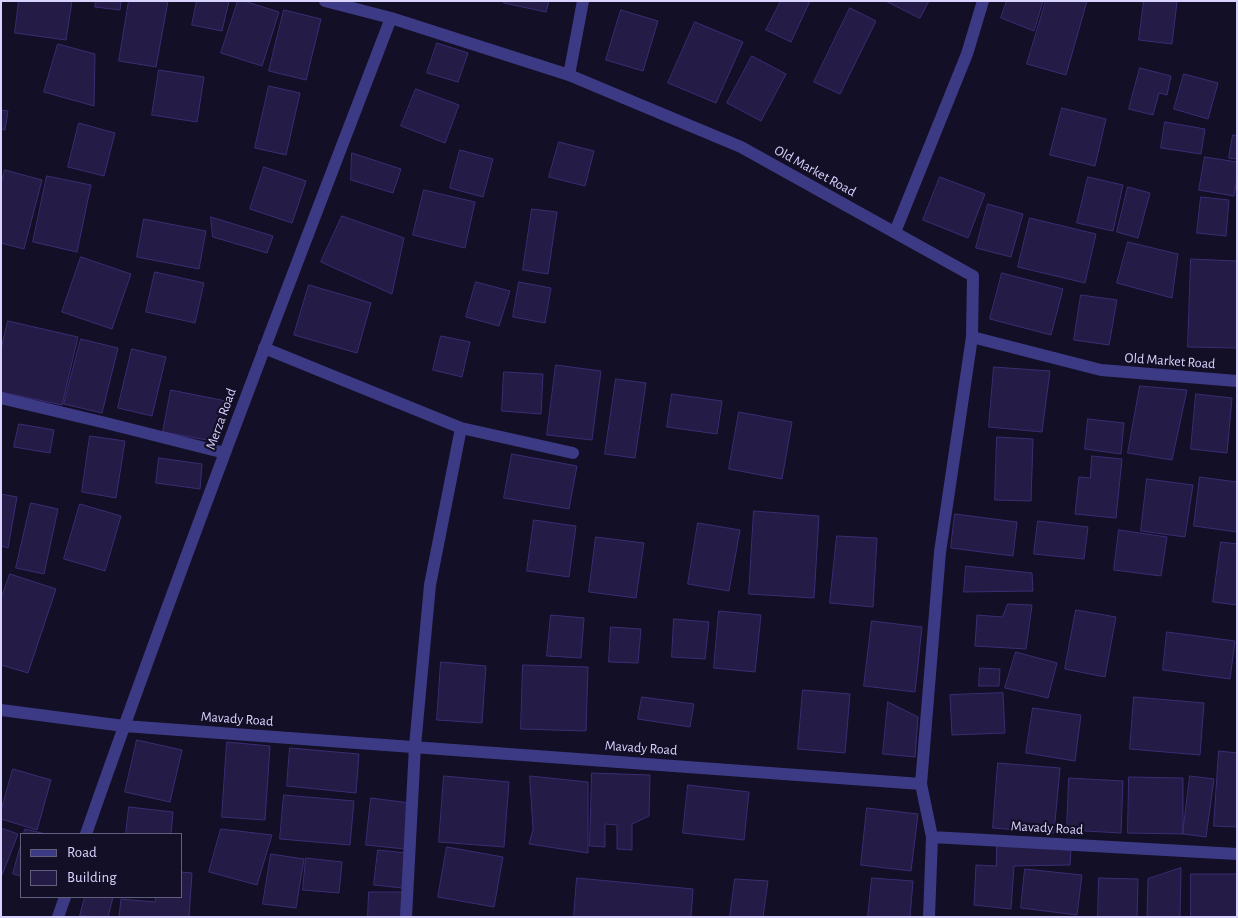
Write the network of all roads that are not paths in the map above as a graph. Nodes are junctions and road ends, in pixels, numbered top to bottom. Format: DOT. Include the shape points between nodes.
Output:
graph roads {
  1 [pos="325,1"];
  2 [pos="583,1"];
  3 [pos="983,1"];
  4 [pos="391,18"];
  5 [pos="569,75"];
  6 [pos="895,232"];
  7 [pos="972,337"];
  8 [pos="264,348"];
  9 [pos="1237,381"];
  10 [pos="1,398"];
  11 [pos="462,428"];
  12 [pos="225,453"];
  13 [pos="573,454"];
  14 [pos="1,710"];
  15 [pos="124,726"];
  16 [pos="415,746"];
  17 [pos="921,784"];
  18 [pos="86,833"];
  19 [pos="932,837"];
  20 [pos="1237,854"];
  21 [pos="65,898"];
  22 [pos="58,917"];
  23 [pos="406,917"];
  24 [pos="929,917"];
  1 -- 4 [label="street, Old Market Road"];
  2 -- 5 [label="street"];
  3 -- 6 [label="street" via="967,54"];
  4 -- 5 [label="street, Old Market Road"];
  4 -- 8 [label="street, Merza Road"];
  5 -- 6 [label="street, Old Market Road" via="740,147"];
  6 -- 7 [label="street, Old Market Road" via="973,276"];
  7 -- 9 [label="street, Old Market Road" via="1101,370"];
  7 -- 17 [label="street" via="940,552"];
  8 -- 11 [label="street"];
  8 -- 12 [label="street, Merza Road"];
  10 -- 12 [label="street"];
  11 -- 13 [label="street"];
  11 -- 16 [label="street" via="430,584"];
  12 -- 15 [label="street, Merza Road"];
  14 -- 15 [label="street, Mavady Road"];
  15 -- 16 [label="street, Mavady Road"];
  15 -- 18 [label="street, Merza Road"];
  16 -- 17 [label="street, Mavady Road"];
  16 -- 23 [label="street"];
  17 -- 19 [label="street"];
  19 -- 20 [label="street, Mavady Road"];
  19 -- 24 [label="street"];
  21 -- 22 [label="street"];
}
